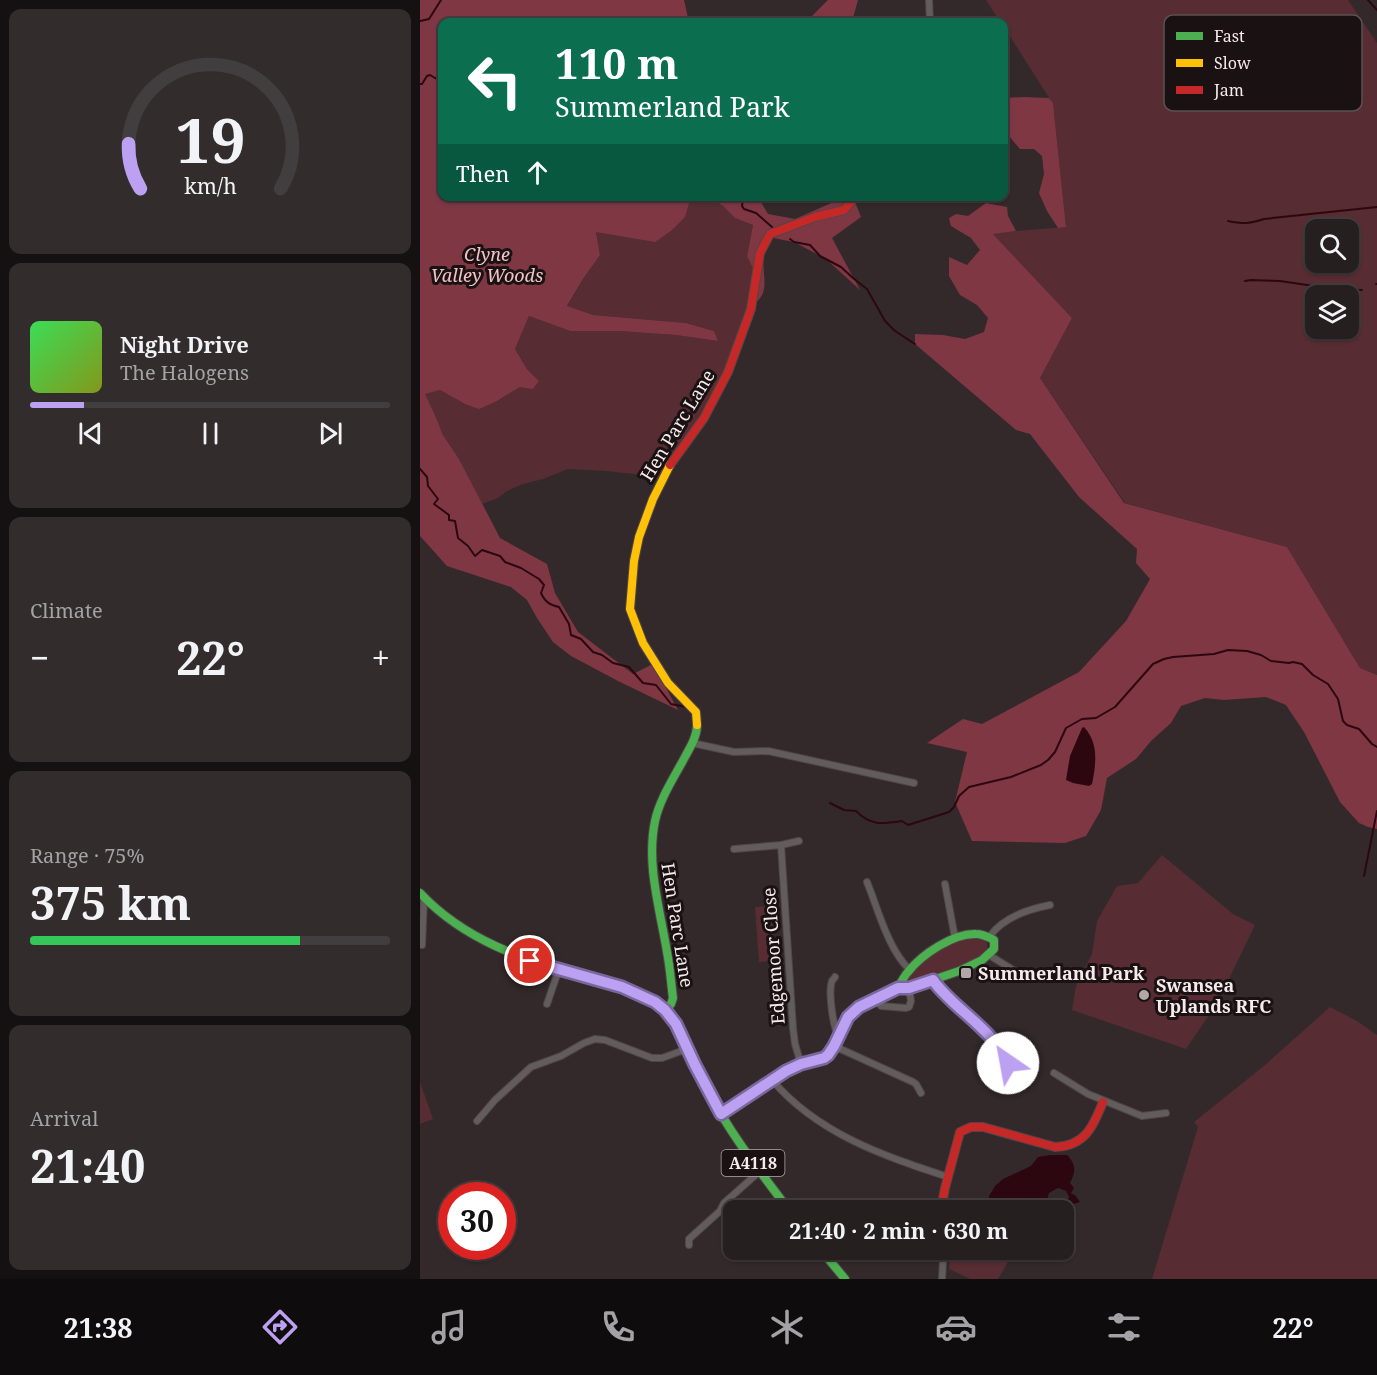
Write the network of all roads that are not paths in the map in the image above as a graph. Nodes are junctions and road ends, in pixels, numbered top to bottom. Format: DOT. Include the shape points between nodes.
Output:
graph roads {
  1 [pos="929,0"];
  2 [pos="930,18"];
  3 [pos="852,201"];
  4 [pos="692,743"];
  5 [pos="914,783"];
  6 [pos="799,841"];
  7 [pos="781,845"];
  8 [pos="734,849"];
  9 [pos="867,882"];
  10 [pos="945,884"];
  11 [pos="422,896"];
  12 [pos="1050,905"];
  13 [pos="990,936"];
  14 [pos="955,938"];
  15 [pos="422,945"];
  16 [pos="989,955"];
  17 [pos="559,969"];
  18 [pos="909,969"];
  19 [pos="1036,977"];
  20 [pos="835,978"];
  21 [pos="933,980"];
  22 [pos="898,988"];
  23 [pos="909,988"];
  24 [pos="876,999"];
  25 [pos="547,1004"];
  26 [pos="665,1010"];
  27 [pos="839,1037"];
  28 [pos="834,1046"];
  29 [pos="687,1049"];
  30 [pos="801,1064"];
  31 [pos="1054,1073"];
  32 [pos="772,1080"];
  33 [pos="997,1088"];
  34 [pos="921,1093"];
  35 [pos="1103,1102"];
  36 [pos="1166,1113"];
  37 [pos="721,1114"];
  38 [pos="477,1121"];
  39 [pos="759,1172"];
  40 [pos="948,1177"];
  41 [pos="781,1200"];
  42 [pos="943,1200"];
  43 [pos="720,1211"];
  44 [pos="723,1216"];
  45 [pos="689,1245"];
  46 [pos="829,1260"];
  47 [pos="943,1260"];
  48 [pos="845,1279"];
  49 [pos="942,1279"];
  1 -- 2 [label="street"];
  3 -- 4 [label="street, Hen Parc Lane" via="844,210 770,234 760,253 751,309 728,372 704,418 668,468 639,537 630,609 643,643 668,683 696,712 697,729"];
  4 -- 5 [label="street" via="734,752 768,752"];
  4 -- 26 [label="street, Hen Parc Lane" via="660,804 651,851 673,998"];
  6 -- 7 [label="street"];
  7 -- 8 [label="street"];
  7 -- 30 [label="street, Edgemoor Close" via="795,1044"];
  9 -- 18 [label="street" via="892,947"];
  10 -- 14 [label="street"];
  11 -- 15 [label="street"];
  11 -- 17 [label="street, A4118" via="451,920 494,945"];
  12 -- 13 [label="street" via="1018,915"];
  13 -- 14 [label="street" via="972,933"];
  13 -- 16 [label="street" via="995,944"];
  14 -- 18 [label="street"];
  16 -- 19 [label="street" via="1023,976"];
  16 -- 21 [label="street"];
  17 -- 25 [label="street"];
  17 -- 26 [label="street, A4118" via="622,987"];
  18 -- 22 [label="street"];
  20 -- 27 [label="street" via="831,1004"];
  21 -- 23 [label="street"];
  21 -- 33 [label="street" via="1002,1051 1008,1063"];
  22 -- 23 [label="street"];
  22 -- 24 [label="street"];
  23 -- 24 [label="street" via="912,1001 906,1008 880,1006"];
  24 -- 27 [label="street" via="848,1017"];
  26 -- 29 [label="street, A4118"];
  27 -- 28 [label="street"];
  28 -- 30 [label="street" via="824,1058"];
  28 -- 34 [label="street" via="913,1082"];
  29 -- 37 [label="street, A4118"];
  29 -- 38 [label="street" via="652,1058 595,1039 531,1067"];
  30 -- 32 [label="street"];
  31 -- 35 [label="street"];
  32 -- 37 [label="street"];
  32 -- 40 [label="street" via="816,1119 854,1142"];
  35 -- 36 [label="street" via="1142,1116"];
  35 -- 40 [label="street" via="1087,1134 1065,1148 983,1127 960,1132"];
  37 -- 39 [label="street, A4118"];
  39 -- 41 [label="street, A4118"];
  39 -- 43 [label="street"];
  40 -- 42 [label="street"];
  43 -- 44 [label="street"];
  43 -- 45 [label="street" via="689,1239"];
  46 -- 48 [label="street"];
  47 -- 49 [label="street"];
}
